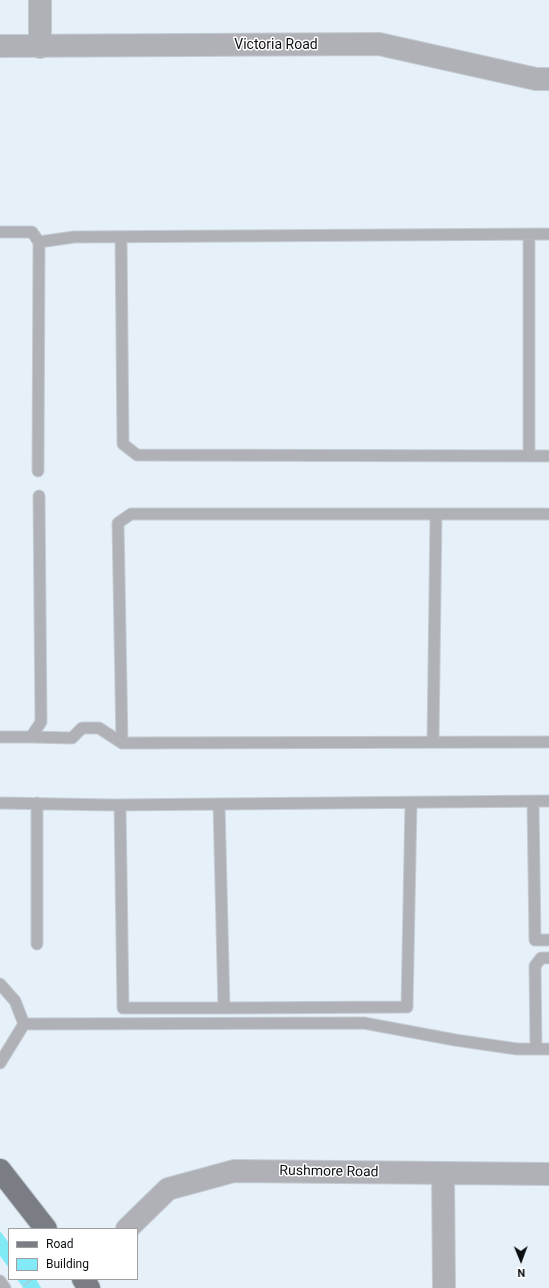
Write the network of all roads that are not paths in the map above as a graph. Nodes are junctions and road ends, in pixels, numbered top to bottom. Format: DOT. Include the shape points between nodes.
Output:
graph roads {
  1 [pos="40,0"];
  2 [pos="0,46"];
  3 [pos="40,47"];
  4 [pos="549,79"];
  5 [pos="0,232"];
  6 [pos="549,234"];
  7 [pos="529,235"];
  8 [pos="121,237"];
  9 [pos="39,242"];
  10 [pos="529,456"];
  11 [pos="549,456"];
  12 [pos="38,471"];
  13 [pos="39,496"];
  14 [pos="436,514"];
  15 [pos="549,514"];
  16 [pos="0,737"];
  17 [pos="31,737"];
  18 [pos="434,742"];
  19 [pos="549,742"];
  20 [pos="122,743"];
  21 [pos="549,800"];
  22 [pos="533,801"];
  23 [pos="0,802"];
  24 [pos="37,803"];
  25 [pos="411,803"];
  26 [pos="219,804"];
  27 [pos="120,805"];
  28 [pos="549,940"];
  29 [pos="37,944"];
  30 [pos="549,958"];
  31 [pos="0,984"];
  32 [pos="224,1008"];
  33 [pos="24,1024"];
  34 [pos="536,1049"];
  35 [pos="549,1049"];
  36 [pos="0,1064"];
  37 [pos="0,1170"];
  38 [pos="443,1173"];
  39 [pos="549,1174"];
  40 [pos="45,1228"];
  41 [pos="128,1228"];
  42 [pos="0,1281"];
  43 [pos="5,1288"];
  44 [pos="444,1288"];
  1 -- 3 [label="street"];
  2 -- 3 [label="street, Victoria Road"];
  3 -- 4 [label="street, Victoria Road" via="378,44 536,79"];
  5 -- 9 [label="lane" via="32,232"];
  6 -- 7 [label="lane"];
  7 -- 8 [label="lane"];
  7 -- 10 [label="lane"];
  8 -- 9 [label="lane" via="74,237"];
  8 -- 10 [label="lane" via="124,444 137,455"];
  9 -- 12 [label="lane"];
  10 -- 11 [label="lane"];
  13 -- 17 [label="lane" via="41,722"];
  14 -- 15 [label="lane"];
  14 -- 18 [label="lane"];
  14 -- 20 [label="lane" via="131,514 118,523"];
  16 -- 17 [label="lane"];
  17 -- 20 [label="lane" via="72,738 82,728 99,728"];
  18 -- 19 [label="lane"];
  18 -- 20 [label="lane"];
  21 -- 22 [label="lane"];
  22 -- 25 [label="lane"];
  22 -- 28 [label="lane" via="535,940"];
  23 -- 24 [label="lane"];
  24 -- 27 [label="lane"];
  24 -- 29 [label="lane"];
  25 -- 26 [label="lane"];
  25 -- 32 [label="lane" via="407,1007"];
  26 -- 27 [label="lane"];
  26 -- 32 [label="lane"];
  27 -- 32 [label="lane" via="123,1008"];
  30 -- 34 [label="lane" via="541,958 535,966"];
  31 -- 33 [label="lane" via="15,1001"];
  33 -- 34 [label="lane" via="364,1023 455,1040 517,1049"];
  33 -- 36 [label="lane"];
  34 -- 35 [label="lane"];
  37 -- 40 [label="main road"];
  38 -- 39 [label="street, Rushmore Road"];
  38 -- 41 [label="street, Rushmore Road" via="234,1171 168,1189"];
  38 -- 44 [label="street"];
  42 -- 43 [label="lane"];
}
